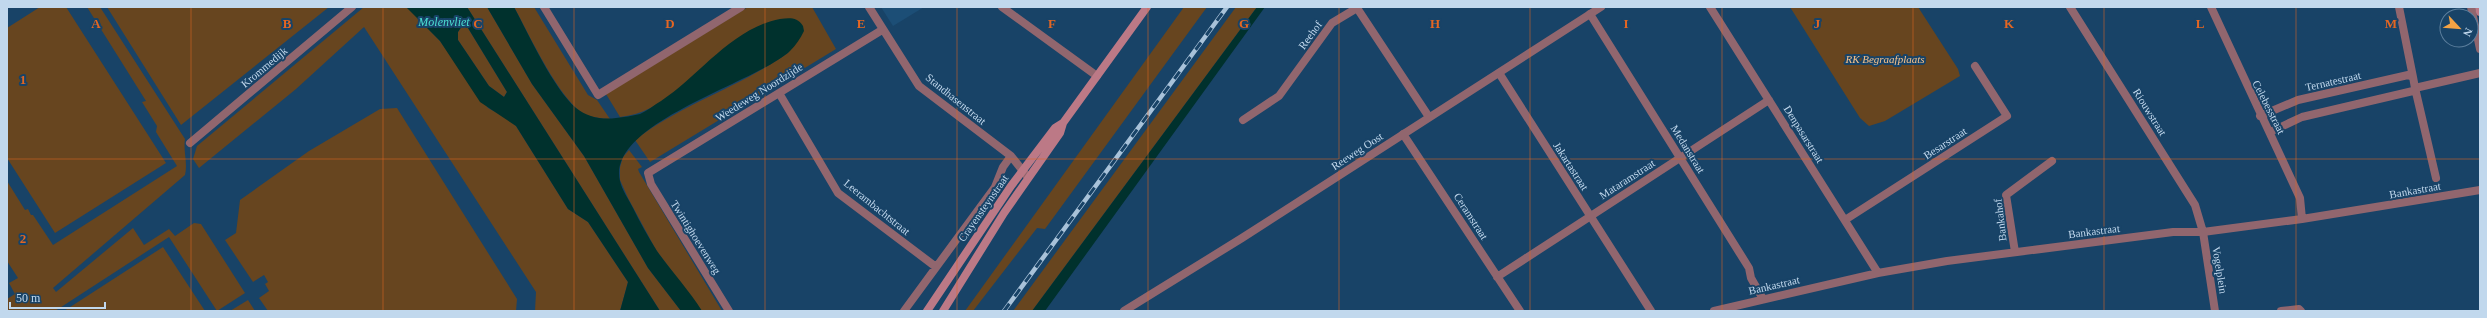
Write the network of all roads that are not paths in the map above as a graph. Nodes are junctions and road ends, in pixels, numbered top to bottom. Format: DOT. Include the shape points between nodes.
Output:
graph roads {
  1 [pos="352,7"];
  2 [pos="544,7"];
  3 [pos="741,7"];
  4 [pos="869,7"];
  5 [pos="1002,7"];
  6 [pos="1147,7"];
  7 [pos="1601,7"];
  8 [pos="1710,7"];
  9 [pos="2070,7"];
  10 [pos="2211,7"];
  11 [pos="2399,7"];
  12 [pos="2471,7"];
  13 [pos="2479,7"];
  14 [pos="728,10"];
  15 [pos="2480,12"];
  16 [pos="1590,14"];
  17 [pos="882,30"];
  18 [pos="2480,49"];
  19 [pos="1975,66"];
  20 [pos="1499,73"];
  21 [pos="2480,73"];
  22 [pos="1097,76"];
  23 [pos="2413,78"];
  24 [pos="2415,88"];
  25 [pos="779,93"];
  26 [pos="1769,100"];
  27 [pos="2260,116"];
  28 [pos="1429,117"];
  29 [pos="1243,120"];
  30 [pos="2270,132"];
  31 [pos="1403,134"];
  32 [pos="190,143"];
  33 [pos="1011,156"];
  34 [pos="1680,158"];
  35 [pos="2052,161"];
  36 [pos="648,174"];
  37 [pos="1025,175"];
  38 [pos="2436,178"];
  39 [pos="2480,190"];
  40 [pos="1591,216"];
  41 [pos="2302,219"];
  42 [pos="1845,220"];
  43 [pos="2203,232"];
  44 [pos="2015,252"];
  45 [pos="936,267"];
  46 [pos="1878,273"];
  47 [pos="1497,277"];
  48 [pos="1763,299"];
  49 [pos="729,311"];
  50 [pos="904,311"];
  51 [pos="927,311"];
  52 [pos="943,311"];
  53 [pos="1124,311"];
  54 [pos="1520,311"];
  55 [pos="1651,311"];
  56 [pos="1714,311"];
  57 [pos="2215,311"];
  58 [pos="2281,311"];
  59 [pos="2302,311"];
  1 -- 32 [label="street, Krommedijk"];
  2 -- 14 [label="street" via="598,95"];
  3 -- 14 [label="street"];
  4 -- 17 [label="street, Standhasenstraat"];
  5 -- 22 [label="street"];
  6 -- 22 [label="main road, Crayensteynstraat"];
  7 -- 16 [label="street, Reeweg Oost"];
  8 -- 26 [label="street, Denpasarstraat"];
  9 -- 43 [label="street, Riouwstraat" via="2195,205"];
  10 -- 27 [label="street, Celebesstraat"];
  11 -- 23 [label="street"];
  12 -- 18 [label="street"];
  13 -- 15 [label="main road"];
  16 -- 20 [label="street, Reeweg Oost"];
  16 -- 34 [label="street, Medanstraat"];
  17 -- 25 [label="street, Weedeweg Noordzijde"];
  17 -- 33 [label="street, Standhasenstraat" via="919,86"];
  19 -- 42 [label="street, Besarstraat" via="2007,116"];
  20 -- 28 [label="street, Reeweg Oost"];
  20 -- 40 [label="street, Jakartastraat"];
  21 -- 24 [label="street"];
  22 -- 37 [label="main road, Crayensteynstraat" via="1063,123 1060,133"];
  23 -- 24 [label="street"];
  23 -- 27 [label="street, Ternatestraat" via="2408,76 2298,100"];
  24 -- 30 [label="street" via="2413,92 2302,117"];
  24 -- 38 [label="street"];
  25 -- 36 [label="street, Weedeweg Noordzijde"];
  25 -- 45 [label="street, Leerambachtstraat" via="838,193"];
  26 -- 34 [label="street, Mataramstraat"];
  26 -- 42 [label="street, Denpasarstraat"];
  27 -- 30 [label="street, Celebesstraat"];
  28 -- 29 [label="street, Reehof" via="1357,8 1332,23 1279,96"];
  28 -- 31 [label="street, Reeweg Oost"];
  30 -- 41 [label="street, Celebesstraat" via="2300,198"];
  31 -- 47 [label="street, Ceramstraat"];
  31 -- 53 [label="street, Reeweg Oost"];
  33 -- 37 [label="street, Standhasenstraat"];
  33 -- 45 [label="street, Crayensteynstraat" via="1003,167 995,187"];
  34 -- 40 [label="street, Mataramstraat"];
  34 -- 48 [label="street, Medanstraat" via="1749,268 1751,278"];
  35 -- 44 [label="street, Bankahof" via="2006,195"];
  36 -- 49 [label="street, Twintighoevenweg" via="651,184"];
  37 -- 51 [label="main road, Crayensteynstraat" via="1011,186"];
  37 -- 52 [label="main road, Crayensteynstraat"];
  39 -- 41 [label="street, Bankastraat"];
  40 -- 47 [label="street, Mataramstraat"];
  40 -- 55 [label="street, Jakartastraat"];
  41 -- 43 [label="street, Bankastraat"];
  42 -- 46 [label="street, Denpasarstraat"];
  43 -- 44 [label="street, Bankastraat" via="2173,232"];
  43 -- 57 [label="street, Vogelplein"];
  44 -- 46 [label="street, Bankastraat"];
  45 -- 50 [label="street, Crayensteynstraat"];
  46 -- 48 [label="street, Bankastraat"];
  47 -- 54 [label="street, Ceramstraat"];
  48 -- 56 [label="street, Bankastraat"];
  58 -- 59 [label="street"];
}
